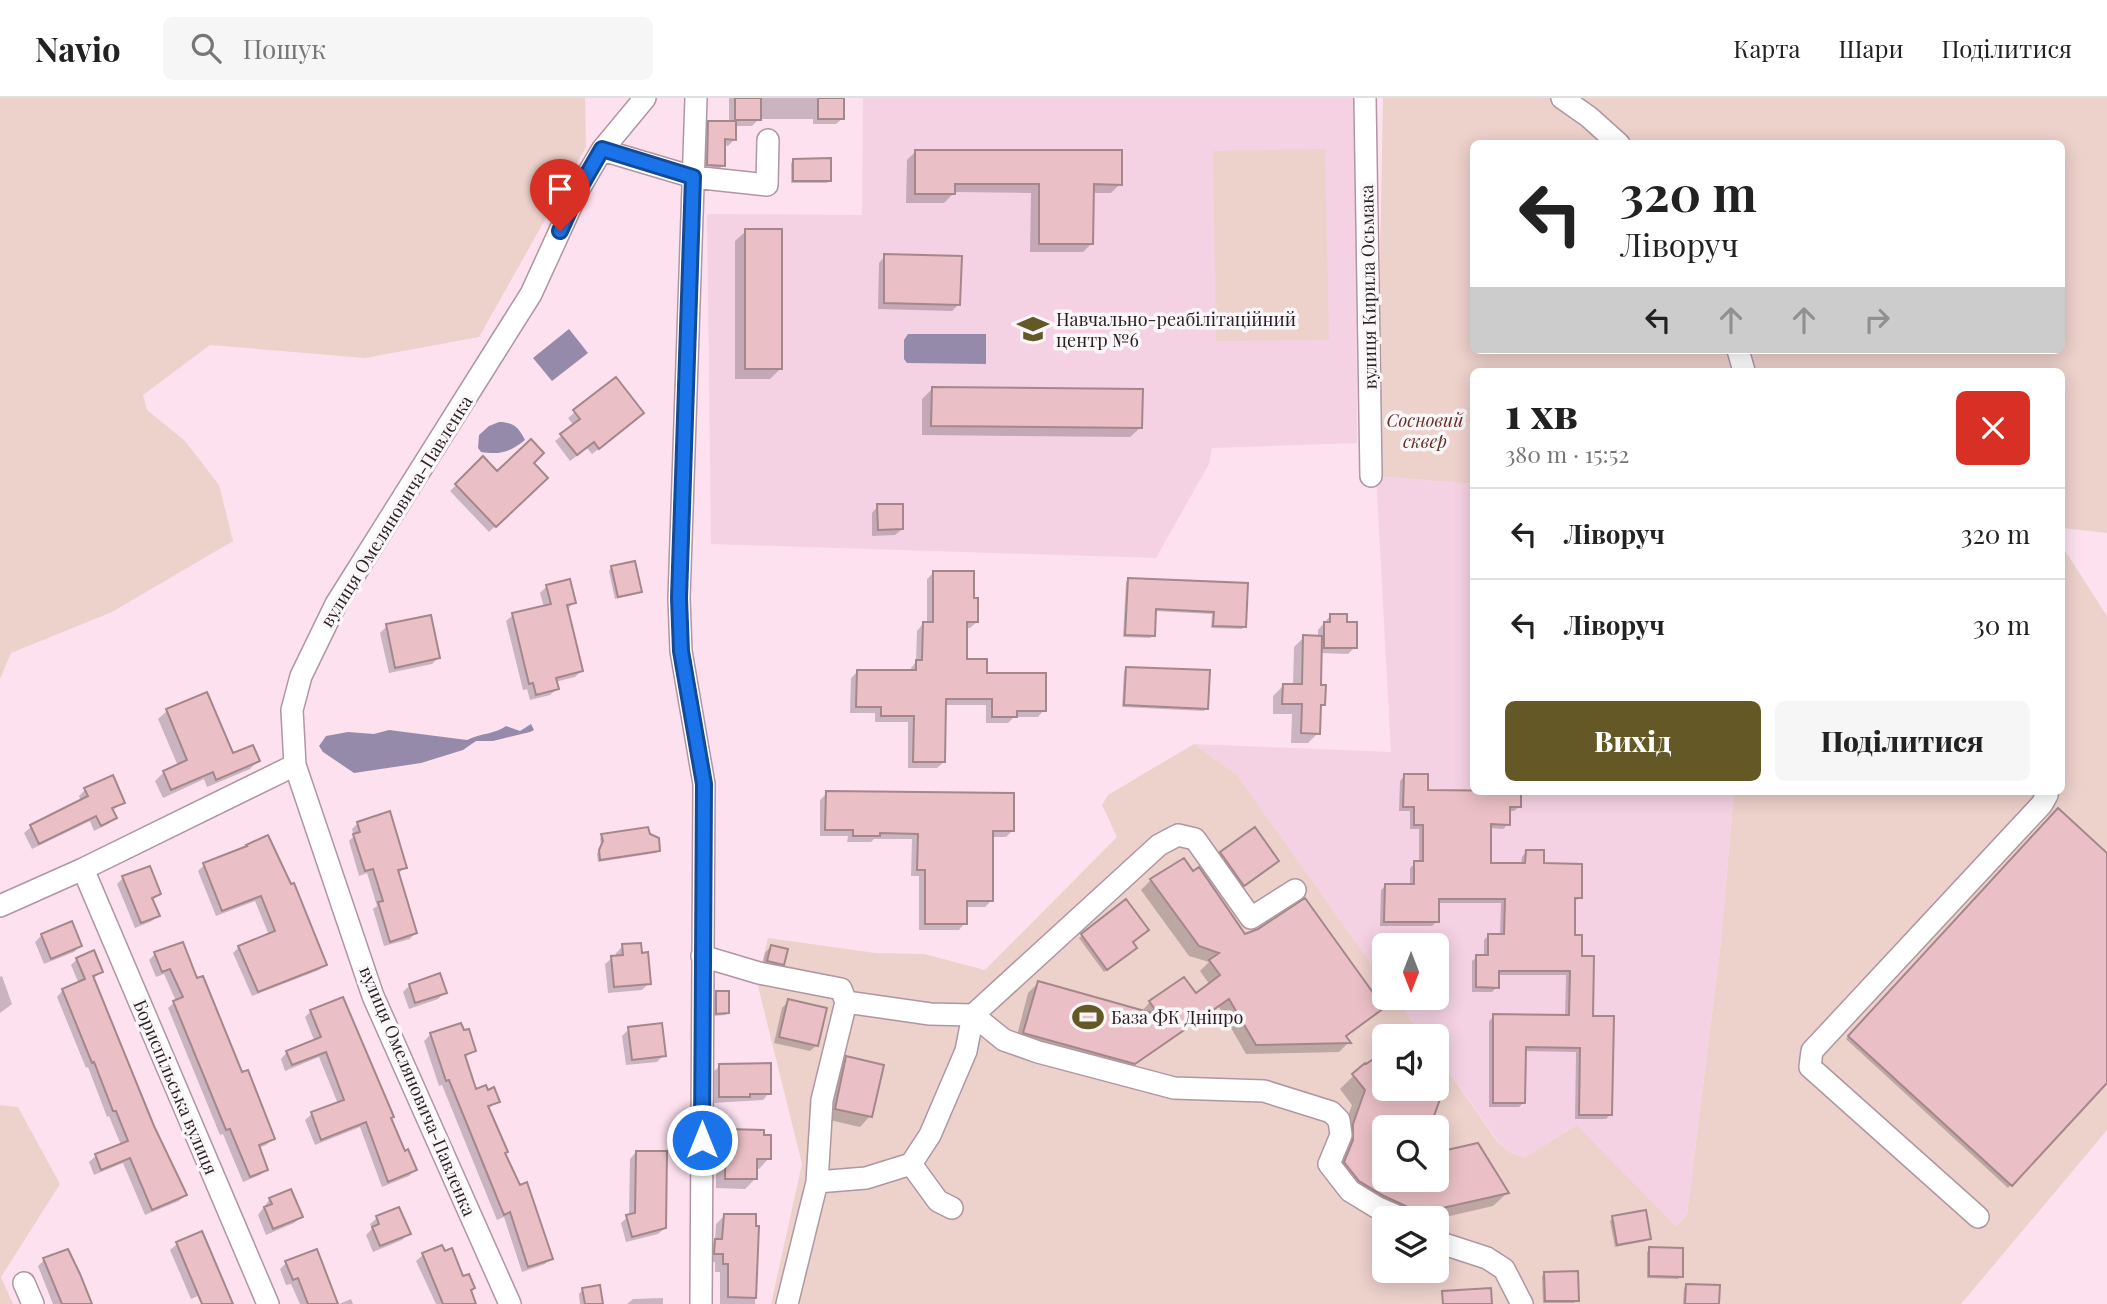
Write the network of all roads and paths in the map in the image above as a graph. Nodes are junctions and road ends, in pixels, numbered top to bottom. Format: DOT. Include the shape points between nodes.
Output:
graph roads {
  1 [pos="646,98"];
  2 [pos="696,98"];
  3 [pos="1365,98"];
  4 [pos="1562,98"];
  5 [pos="768,140"];
  6 [pos="1615,140"];
  7 [pos="602,149"];
  8 [pos="693,177"];
  9 [pos="1371,475"];
  10 [pos="295,765"];
  11 [pos="2047,795"];
  12 [pos="83,869"];
  13 [pos="1295,890"];
  14 [pos="0,906"];
  15 [pos="702,957"];
  16 [pos="846,1002"];
  17 [pos="973,1015"];
  18 [pos="911,1164"];
  19 [pos="817,1182"];
  20 [pos="1375,1206"];
  21 [pos="951,1208"];
  22 [pos="1978,1217"];
  23 [pos="1449,1246"];
  24 [pos="24,1283"];
  25 [pos="33,1304"];
  26 [pos="268,1304"];
  27 [pos="510,1304"];
  28 [pos="701,1304"];
  29 [pos="787,1304"];
  30 [pos="1522,1304"];
  1 -- 7 [label="street, вулиця Омеляновича-Павленка"];
  2 -- 8 [label="street"];
  3 -- 9 [label="street, вулиця Кирила Осьмака"];
  4 -- 6 [label="street"];
  5 -- 8 [label="street" via="767,185"];
  7 -- 8 [label="street"];
  7 -- 10 [label="street, вулиця Омеляновича-Павленка" via="531,294 330,615 301,676 292,710"];
  8 -- 15 [label="street" via="679,598 681,651 704,784"];
  10 -- 12 [label="street"];
  10 -- 27 [label="street, вулиця Омеляновича-Павленка" via="373,996"];
  11 -- 22 [label="street" via="1812,1051 1810,1067"];
  12 -- 14 [label="street"];
  12 -- 26 [label="street, Бориспільська вулиця"];
  13 -- 17 [label="street" via="1251,918 1195,839 1178,835 1158,845"];
  15 -- 16 [label="street" via="841,989"];
  15 -- 28 [label="street"];
  16 -- 17 [label="street"];
  16 -- 19 [label="street" via="822,1100"];
  17 -- 18 [label="street" via="966,1051 930,1135"];
  17 -- 20 [label="street" via="1004,1040 1038,1052 1174,1088 1264,1091 1331,1112 1339,1120 1341,1135 1329,1164 1350,1191"];
  18 -- 19 [label="street" via="866,1178"];
  18 -- 21 [label="street" via="938,1201"];
  19 -- 29 [label="street"];
  23 -- 30 [label="street" via="1504,1269"];
  24 -- 25 [label="street"];
}
